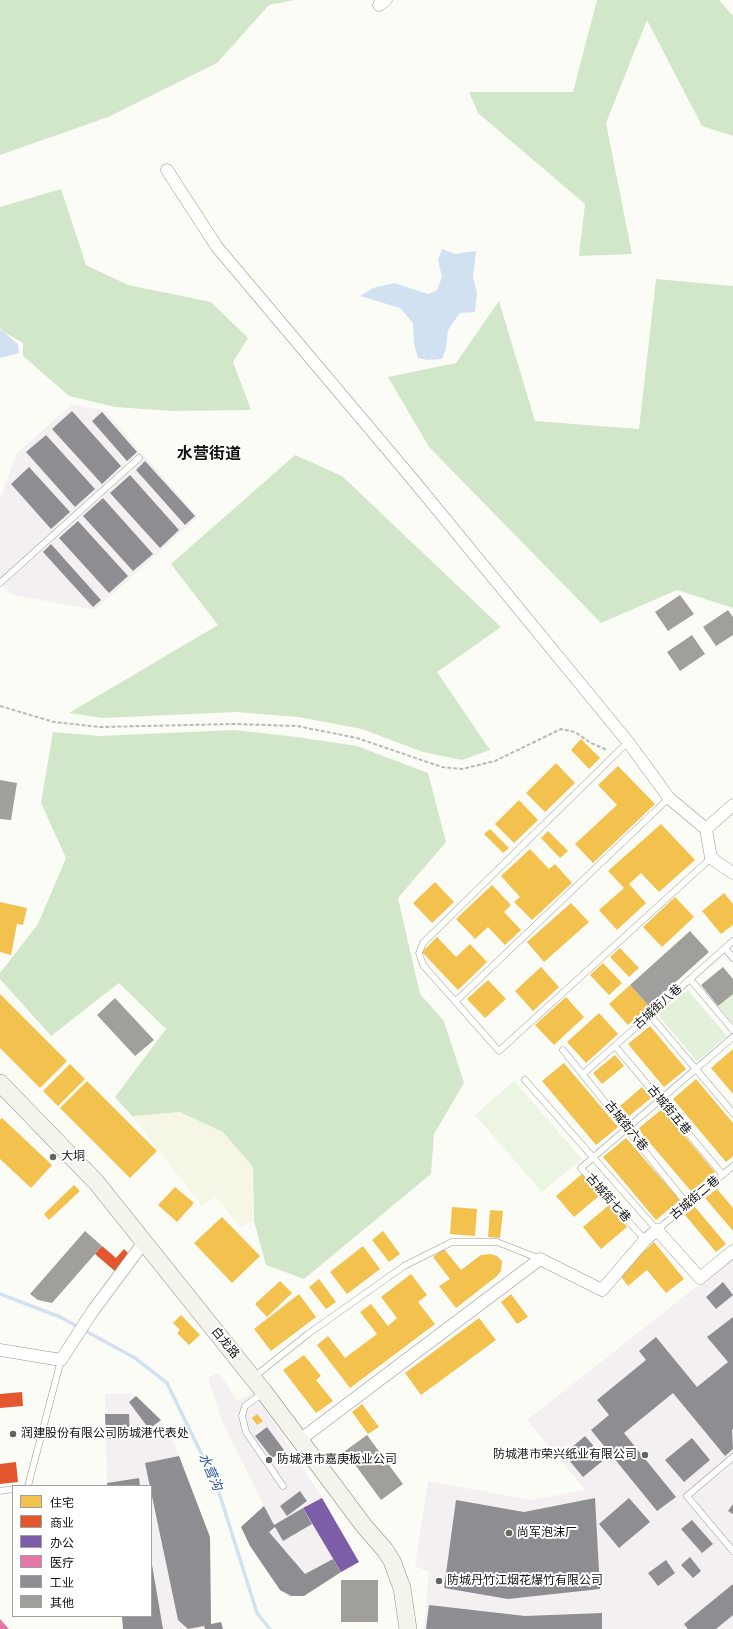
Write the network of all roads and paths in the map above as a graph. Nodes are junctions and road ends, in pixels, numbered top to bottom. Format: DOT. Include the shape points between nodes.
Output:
graph roads {
  1 [pos="167,170"];
  2 [pos="139,458"];
  3 [pos="0,583"];
  4 [pos="0,706"];
  5 [pos="628,742"];
  6 [pos="615,754"];
  7 [pos="669,798"];
  8 [pos="733,805"];
  9 [pos="706,829"];
  10 [pos="711,858"];
  11 [pos="733,873"];
  12 [pos="733,941"];
  13 [pos="725,948"];
  14 [pos="733,958"];
  15 [pos="690,979"];
  16 [pos="456,1001"];
  17 [pos="650,1015"];
  18 [pos="733,1030"];
  19 [pos="733,1037"];
  20 [pos="615,1046"];
  21 [pos="564,1050"];
  22 [pos="696,1069"];
  23 [pos="584,1074"];
  24 [pos="525,1080"];
  25 [pos="0,1083"];
  26 [pos="660,1100"];
  27 [pos="733,1113"];
  28 [pos="627,1128"];
  29 [pos="593,1157"];
  30 [pos="733,1166"];
  31 [pos="723,1174"];
  32 [pos="687,1204"];
  33 [pos="658,1230"];
  34 [pos="645,1240"];
  35 [pos="144,1242"];
  36 [pos="733,1251"];
  37 [pos="540,1259"];
  38 [pos="0,1350"];
  39 [pos="61,1360"];
  40 [pos="253,1378"];
  41 [pos="264,1392"];
  42 [pos="301,1439"];
  43 [pos="733,1457"];
  44 [pos="28,1485"];
  45 [pos="283,1486"];
  46 [pos="12,1489"];
  47 [pos="0,1491"];
  48 [pos="733,1552"];
  49 [pos="408,1629"];
  1 -- 5 [label="street" via="217,247 419,487"];
  2 -- 3 [label="lane"];
  4 -- 6 [label="path" via="54,722 100,727 234,724 298,726 357,738 442,767 462,769 495,761 561,729 575,732"];
  5 -- 6 [label="lane"];
  5 -- 7 [label="street"];
  6 -- 16 [label="lane" via="423,943 419,953 423,964"];
  7 -- 9 [label="street"];
  7 -- 16 [label="lane"];
  8 -- 9 [label="street"];
  9 -- 10 [label="street"];
  10 -- 11 [label="street"];
  10 -- 16 [label="lane" via="499,1051"];
  12 -- 13 [label="lane, 古城街八巷"];
  13 -- 14 [label="lane"];
  13 -- 15 [label="lane, 古城街八巷"];
  15 -- 17 [label="lane, 古城街八巷"];
  15 -- 18 [label="lane"];
  17 -- 20 [label="lane, 古城街八巷"];
  17 -- 22 [label="lane"];
  19 -- 22 [label="lane"];
  20 -- 23 [label="lane, 古城街八巷"];
  20 -- 26 [label="lane, 古城街五巷"];
  21 -- 23 [label="lane, 古城街六巷"];
  22 -- 26 [label="lane"];
  22 -- 27 [label="lane"];
  23 -- 28 [label="lane, 古城街六巷"];
  24 -- 29 [label="lane, 古城街七巷"];
  25 -- 35 [label="street, 白龙路" via="96,1182"];
  26 -- 28 [label="lane"];
  26 -- 31 [label="lane, 古城街五巷"];
  28 -- 29 [label="lane"];
  28 -- 32 [label="lane, 古城街六巷"];
  29 -- 33 [label="lane, 古城街七巷"];
  29 -- 34 [label="lane, 古城街七巷" via="581,1168"];
  30 -- 31 [label="lane, 古城街二巷"];
  31 -- 32 [label="lane, 古城街二巷"];
  32 -- 33 [label="lane, 古城街二巷"];
  33 -- 34 [label="street"];
  33 -- 36 [label="street" via="700,1278"];
  34 -- 37 [label="street" via="602,1290"];
  35 -- 39 [label="street" via="92,1312"];
  35 -- 40 [label="street, 白龙路"];
  37 -- 40 [label="lane" via="497,1242 452,1242 404,1266 308,1334"];
  37 -- 42 [label="street"];
  38 -- 39 [label="street"];
  39 -- 44 [label="lane"];
  40 -- 41 [label="street, 白龙路"];
  41 -- 42 [label="street, 白龙路"];
  41 -- 45 [label="lane" via="245,1406 242,1416 246,1432"];
  42 -- 49 [label="street, 白龙路" via="392,1561 402,1588"];
  43 -- 48 [label="lane" via="687,1496"];
  46 -- 47 [label="lane"];
}
